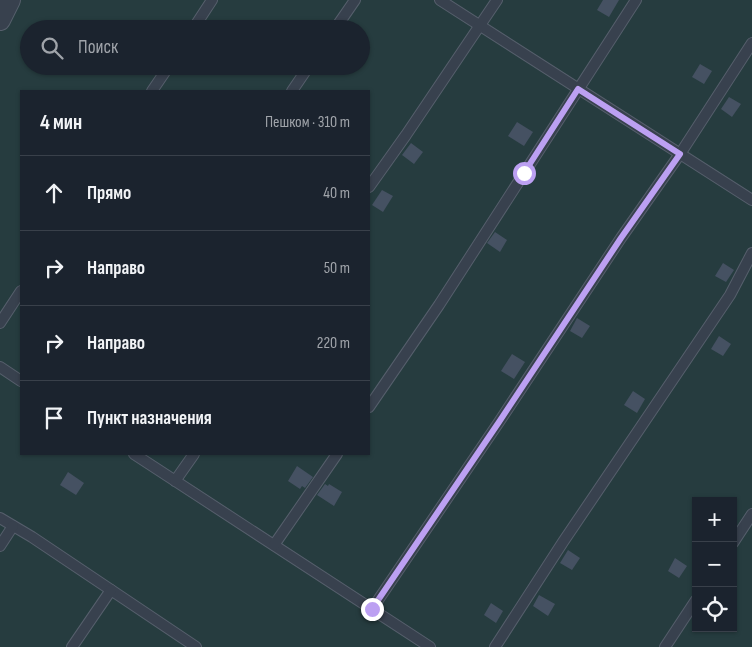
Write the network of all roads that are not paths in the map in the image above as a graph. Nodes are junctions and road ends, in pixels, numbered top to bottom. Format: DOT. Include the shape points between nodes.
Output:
graph roads {
  1 [pos="10,0"];
  2 [pos="212,0"];
  3 [pos="355,0"];
  4 [pos="440,0"];
  5 [pos="497,0"];
  6 [pos="636,0"];
  7 [pos="0,20"];
  8 [pos="199,20"];
  9 [pos="341,20"];
  10 [pos="480,26"];
  11 [pos="752,43"];
  12 [pos="163,75"];
  13 [pos="303,75"];
  14 [pos="578,89"];
  15 [pos="153,90"];
  16 [pos="293,90"];
  17 [pos="680,154"];
  18 [pos="370,186"];
  19 [pos="752,200"];
  20 [pos="752,254"];
  21 [pos="20,293"];
  22 [pos="0,323"];
  23 [pos="0,367"];
  24 [pos="20,380"];
  25 [pos="370,406"];
  26 [pos="136,455"];
  27 [pos="193,455"];
  28 [pos="336,455"];
  29 [pos="175,481"];
  30 [pos="752,514"];
  31 [pos="0,518"];
  32 [pos="13,526"];
  33 [pos="734,542"];
  34 [pos="274,545"];
  35 [pos="0,546"];
  36 [pos="111,590"];
  37 [pos="692,606"];
  38 [pos="372,609"];
  39 [pos="72,647"];
  40 [pos="196,647"];
  41 [pos="430,647"];
  42 [pos="495,647"];
  43 [pos="666,647"];
  1 -- 7 [label="street"];
  2 -- 8 [label="lane"];
  3 -- 9 [label="lane"];
  4 -- 10 [label="lane"];
  5 -- 10 [label="lane"];
  6 -- 14 [label="lane"];
  10 -- 14 [label="lane"];
  10 -- 18 [label="lane"];
  11 -- 17 [label="lane"];
  12 -- 15 [label="lane"];
  13 -- 16 [label="lane"];
  14 -- 17 [label="lane"];
  14 -- 25 [label="lane"];
  17 -- 19 [label="lane"];
  17 -- 38 [label="lane"];
  20 -- 42 [label="lane" via="730,295"];
  21 -- 22 [label="lane"];
  23 -- 24 [label="lane"];
  26 -- 29 [label="lane"];
  27 -- 29 [label="lane"];
  28 -- 34 [label="lane"];
  29 -- 34 [label="lane"];
  30 -- 33 [label="lane"];
  31 -- 32 [label="lane"];
  32 -- 35 [label="lane"];
  32 -- 36 [label="lane"];
  34 -- 38 [label="lane"];
  36 -- 39 [label="lane"];
  36 -- 40 [label="lane"];
  37 -- 43 [label="lane"];
  38 -- 41 [label="lane"];
}
